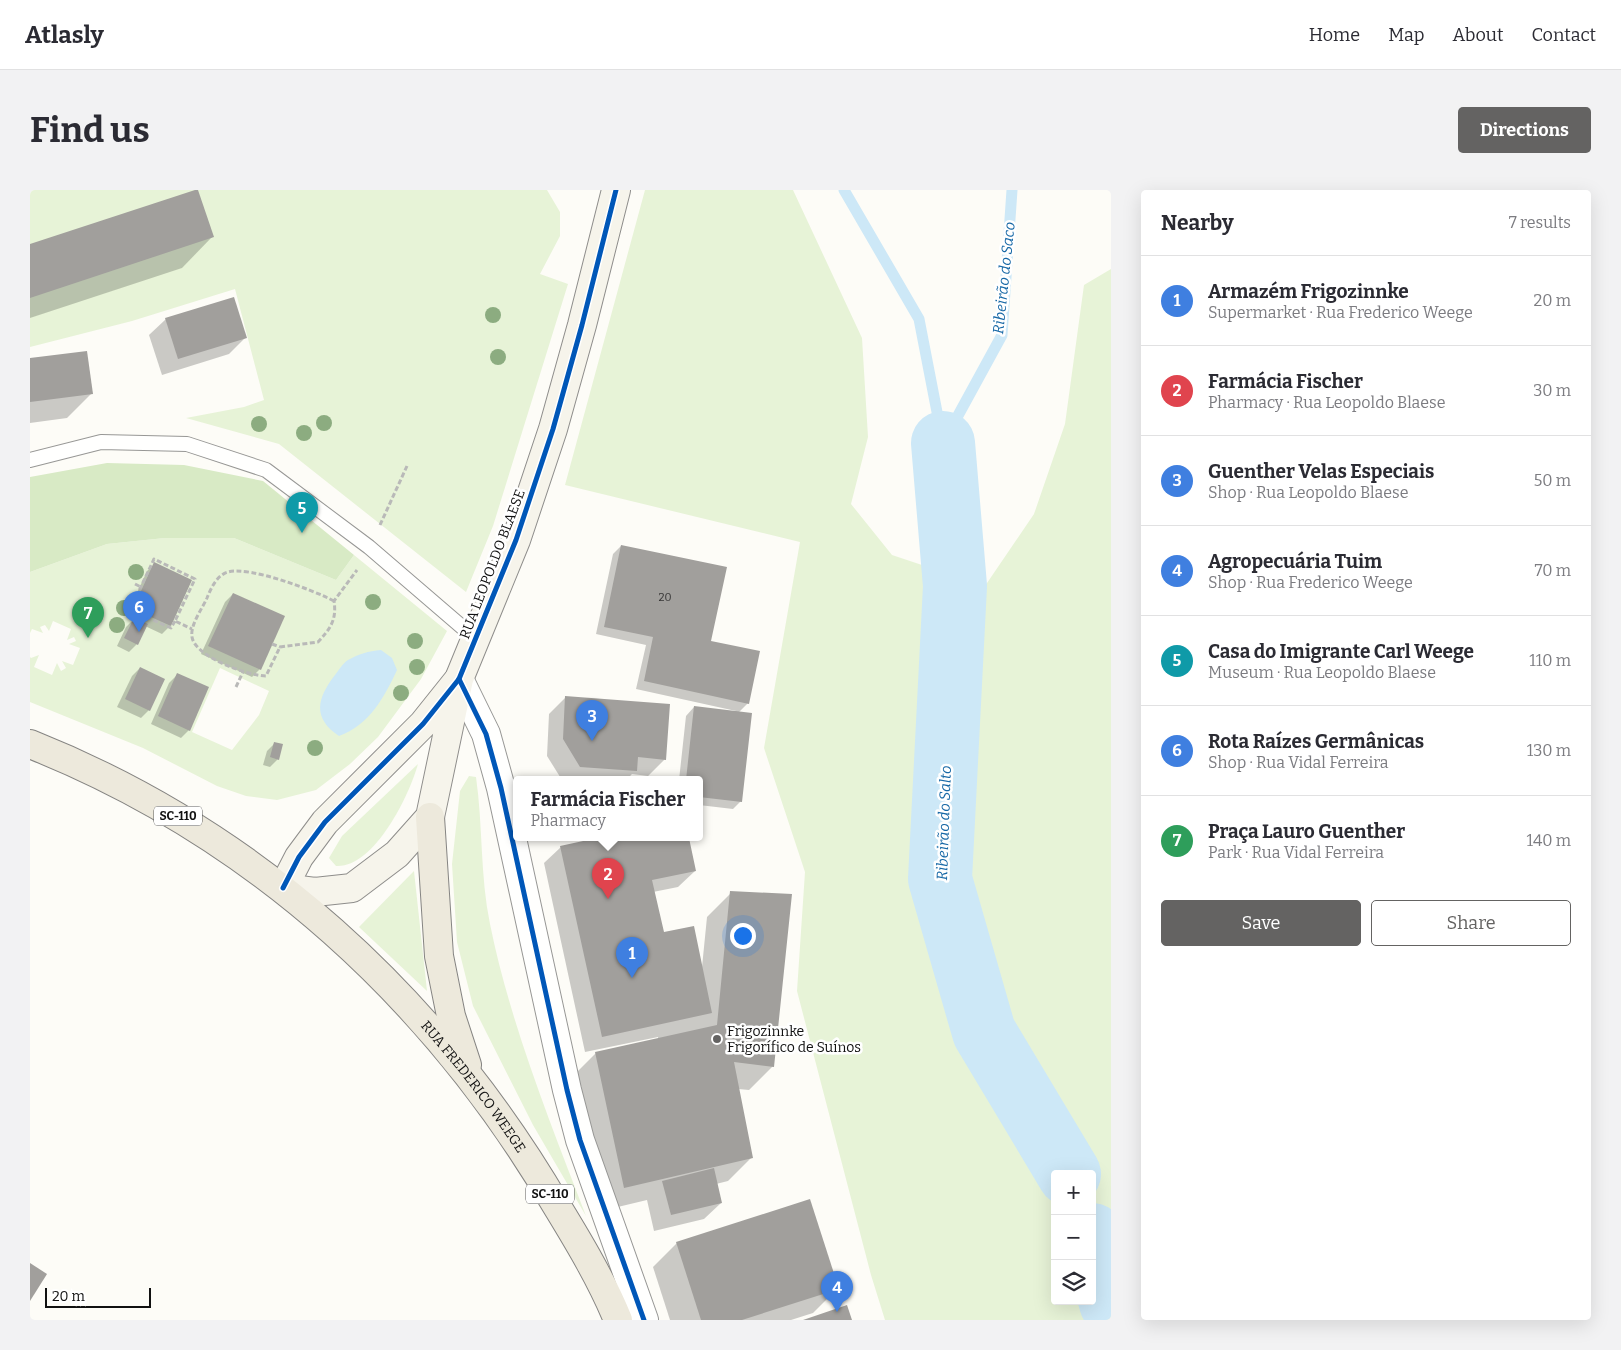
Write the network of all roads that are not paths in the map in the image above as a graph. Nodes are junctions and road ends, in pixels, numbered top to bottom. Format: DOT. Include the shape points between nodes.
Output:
graph roads {
  1 [pos="616,190"];
  2 [pos="30,460"];
  3 [pos="476,639"];
  4 [pos="459,679"];
  5 [pos="30,744"];
  6 [pos="430,817"];
  7 [pos="283,888"];
  8 [pos="471,1076"];
  9 [pos="618,1320"];
  10 [pos="644,1320"];
  1 -- 3 [label="street, RUA LEOPOLDO BLAESE" via="553,430 516,540"];
  2 -- 3 [label="lane" via="101,442 187,444 266,470 369,548"];
  3 -- 4 [label="street, RUA LEOPOLDO BLAESE"];
  4 -- 6 [label="street, RUA LEOPOLDO BLAESE"];
  4 -- 7 [label="street, RUA LEOPOLDO BLAESE" via="423,724 325,822 299,857"];
  4 -- 10 [label="street" via="486,734 501,788 580,1140"];
  5 -- 7 [label="main road, SC-110" via="120,784 180,816"];
  6 -- 7 [label="street, RUA LEOPOLDO BLAESE" via="397,854 352,888 315,892"];
  6 -- 8 [label="main road" via="439,956 451,1016"];
  7 -- 8 [label="main road, RUA FREDERICO WEEGE / SC-110" via="380,975"];
  8 -- 9 [label="main road, RUA FREDERICO WEEGE / SC-110" via="542,1180 581,1246"];
}
